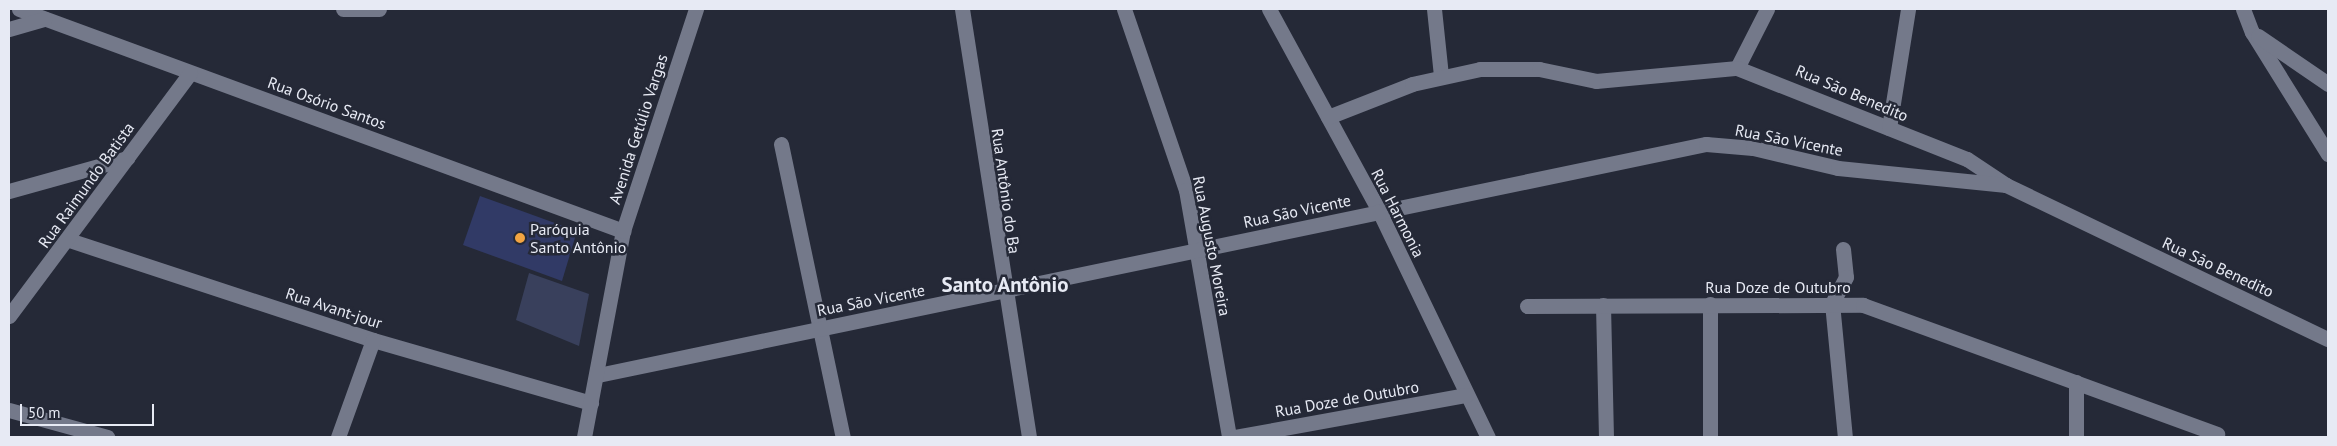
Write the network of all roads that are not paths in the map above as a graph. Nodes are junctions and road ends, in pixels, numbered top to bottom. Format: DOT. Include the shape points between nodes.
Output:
graph roads {
  1 [pos="20,9"];
  2 [pos="343,9"];
  3 [pos="379,9"];
  4 [pos="696,9"];
  5 [pos="962,9"];
  6 [pos="1124,9"];
  7 [pos="1268,9"];
  8 [pos="1434,9"];
  9 [pos="1767,9"];
  10 [pos="1908,9"];
  11 [pos="2243,9"];
  12 [pos="45,19"];
  13 [pos="9,29"];
  14 [pos="2252,32"];
  15 [pos="1737,68"];
  16 [pos="190,73"];
  17 [pos="1441,76"];
  18 [pos="2328,84"];
  19 [pos="1328,117"];
  20 [pos="1889,128"];
  21 [pos="781,144"];
  22 [pos="2328,154"];
  23 [pos="127,158"];
  24 [pos="2006,186"];
  25 [pos="9,191"];
  26 [pos="1379,211"];
  27 [pos="623,231"];
  28 [pos="69,240"];
  29 [pos="1843,249"];
  30 [pos="1196,250"];
  31 [pos="1004,292"];
  32 [pos="1832,303"];
  33 [pos="1710,304"];
  34 [pos="1603,305"];
  35 [pos="1526,306"];
  36 [pos="9,316"];
  37 [pos="818,328"];
  38 [pos="2328,339"];
  39 [pos="373,340"];
  40 [pos="598,375"];
  41 [pos="2076,382"];
  42 [pos="1466,395"];
  43 [pos="591,403"];
  44 [pos="9,410"];
  45 [pos="2217,434"];
  46 [pos="107,437"];
  47 [pos="338,437"];
  48 [pos="584,437"];
  49 [pos="843,437"];
  50 [pos="1029,437"];
  51 [pos="1229,437"];
  52 [pos="1235,437"];
  53 [pos="1488,437"];
  54 [pos="1606,437"];
  55 [pos="1710,437"];
  56 [pos="1845,437"];
  57 [pos="2076,437"];
  1 -- 12 [label="street, Rua Osório Santos"];
  2 -- 3 [label="street"];
  4 -- 27 [label="street, Avenida Getúlio Vargas"];
  5 -- 31 [label="street, Rua Antônio do Ba"];
  6 -- 30 [label="street, Rua Augusto Moreira" via="1186,190"];
  7 -- 19 [label="street, Rua Harmonia"];
  8 -- 17 [label="street"];
  9 -- 15 [label="street"];
  10 -- 20 [label="street"];
  11 -- 14 [label="street"];
  12 -- 13 [label="street"];
  12 -- 16 [label="street, Rua Osório Santos"];
  14 -- 18 [label="street"];
  14 -- 22 [label="street"];
  15 -- 17 [label="street, Rua São Benedito" via="1596,81 1540,69 1480,69"];
  15 -- 20 [label="street, Rua São Benedito"];
  16 -- 23 [label="street, Rua Raimundo Batista"];
  16 -- 27 [label="street, Rua Osório Santos"];
  17 -- 19 [label="street, Rua São Benedito"];
  19 -- 26 [label="street, Rua Harmonia"];
  20 -- 24 [label="street, Rua São Benedito" via="1967,159"];
  21 -- 37 [label="street"];
  23 -- 25 [label="street"];
  23 -- 28 [label="street, Rua Raimundo Batista"];
  24 -- 26 [label="street, Rua São Vicente" via="1838,168 1752,148 1706,144"];
  24 -- 38 [label="street, Rua São Benedito"];
  26 -- 30 [label="street, Rua São Vicente"];
  26 -- 42 [label="street, Rua Harmonia"];
  27 -- 40 [label="street, Avenida Getúlio Vargas"];
  28 -- 36 [label="street, Rua Raimundo Batista"];
  28 -- 39 [label="street, Rua Avant-jour"];
  29 -- 32 [label="street" via="1846,277"];
  30 -- 31 [label="street, Rua São Vicente"];
  30 -- 51 [label="street, Rua Augusto Moreira"];
  31 -- 37 [label="street, Rua São Vicente"];
  31 -- 50 [label="street, Rua Antônio do Ba"];
  32 -- 33 [label="street, Rua Doze de Outubro"];
  32 -- 41 [label="street, Rua Doze de Outubro" via="1863,305"];
  32 -- 56 [label="street"];
  33 -- 34 [label="street, Rua Doze de Outubro"];
  33 -- 55 [label="street"];
  34 -- 35 [label="street, Rua Doze de Outubro"];
  34 -- 54 [label="street"];
  37 -- 40 [label="street, Rua São Vicente"];
  37 -- 49 [label="street"];
  39 -- 43 [label="street, Rua Avant-jour"];
  39 -- 47 [label="street"];
  40 -- 43 [label="street, Avenida Getúlio Vargas"];
  41 -- 45 [label="street, Rua Doze de Outubro"];
  41 -- 57 [label="street"];
  42 -- 52 [label="street, Rua Doze de Outubro"];
  42 -- 53 [label="street, Rua Harmonia"];
  43 -- 48 [label="street, Avenida Getúlio Vargas"];
  44 -- 46 [label="street"];
}
